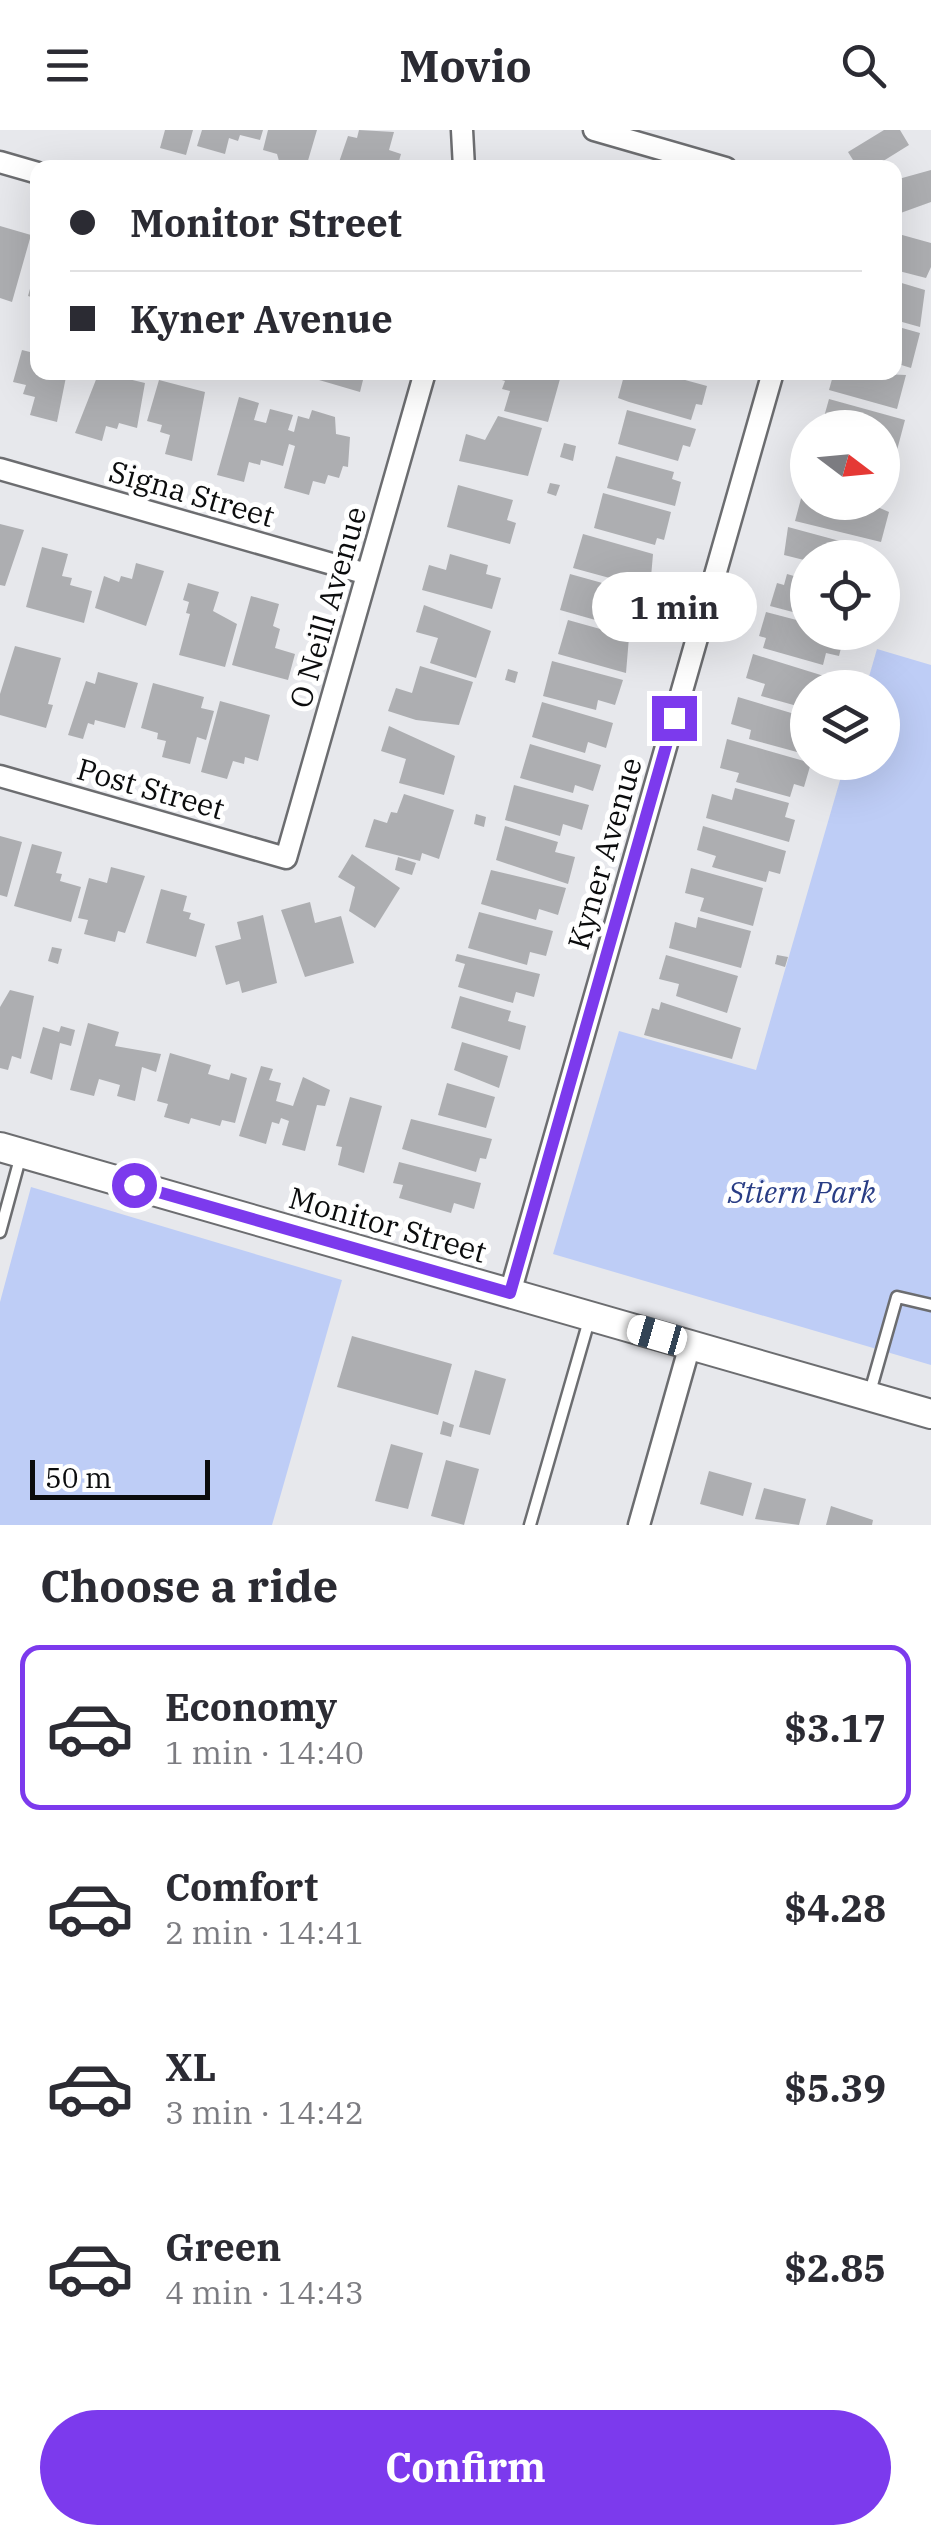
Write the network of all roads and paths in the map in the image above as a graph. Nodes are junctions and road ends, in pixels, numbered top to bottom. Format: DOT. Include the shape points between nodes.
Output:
graph roads {
  1 [pos="462,130"];
  2 [pos="594,130"];
  3 [pos="464,160"];
  4 [pos="698,160"];
  5 [pos="0,162"];
  6 [pos="30,171"];
  7 [pos="422,380"];
  8 [pos="770,380"];
  9 [pos="0,469"];
  10 [pos="368,574"];
  11 [pos="0,776"];
  12 [pos="286,858"];
  13 [pos="11,1150"];
  14 [pos="0,1232"];
  15 [pos="510,1293"];
  16 [pos="931,1306"];
  17 [pos="590,1316"];
  18 [pos="690,1345"];
  19 [pos="868,1396"];
  20 [pos="931,1414"];
  21 [pos="530,1525"];
  22 [pos="639,1525"];
  1 -- 3 [label="street"];
  2 -- 4 [label="street"];
  5 -- 6 [label="street"];
  7 -- 10 [label="street, O Neill Avenue"];
  8 -- 15 [label="street, Kyner Avenue"];
  9 -- 10 [label="street, Signa Street"];
  10 -- 12 [label="street, O Neill Avenue"];
  11 -- 12 [label="street, Post Street"];
  13 -- 14 [label="lane"];
  13 -- 15 [label="street, Monitor Street"];
  15 -- 17 [label="street, Monitor Street"];
  16 -- 19 [label="lane" via="897,1297"];
  17 -- 18 [label="street, Monitor Street"];
  17 -- 21 [label="lane"];
  18 -- 19 [label="street, Monitor Street"];
  18 -- 22 [label="street"];
  19 -- 20 [label="street, Monitor Street"];
}
